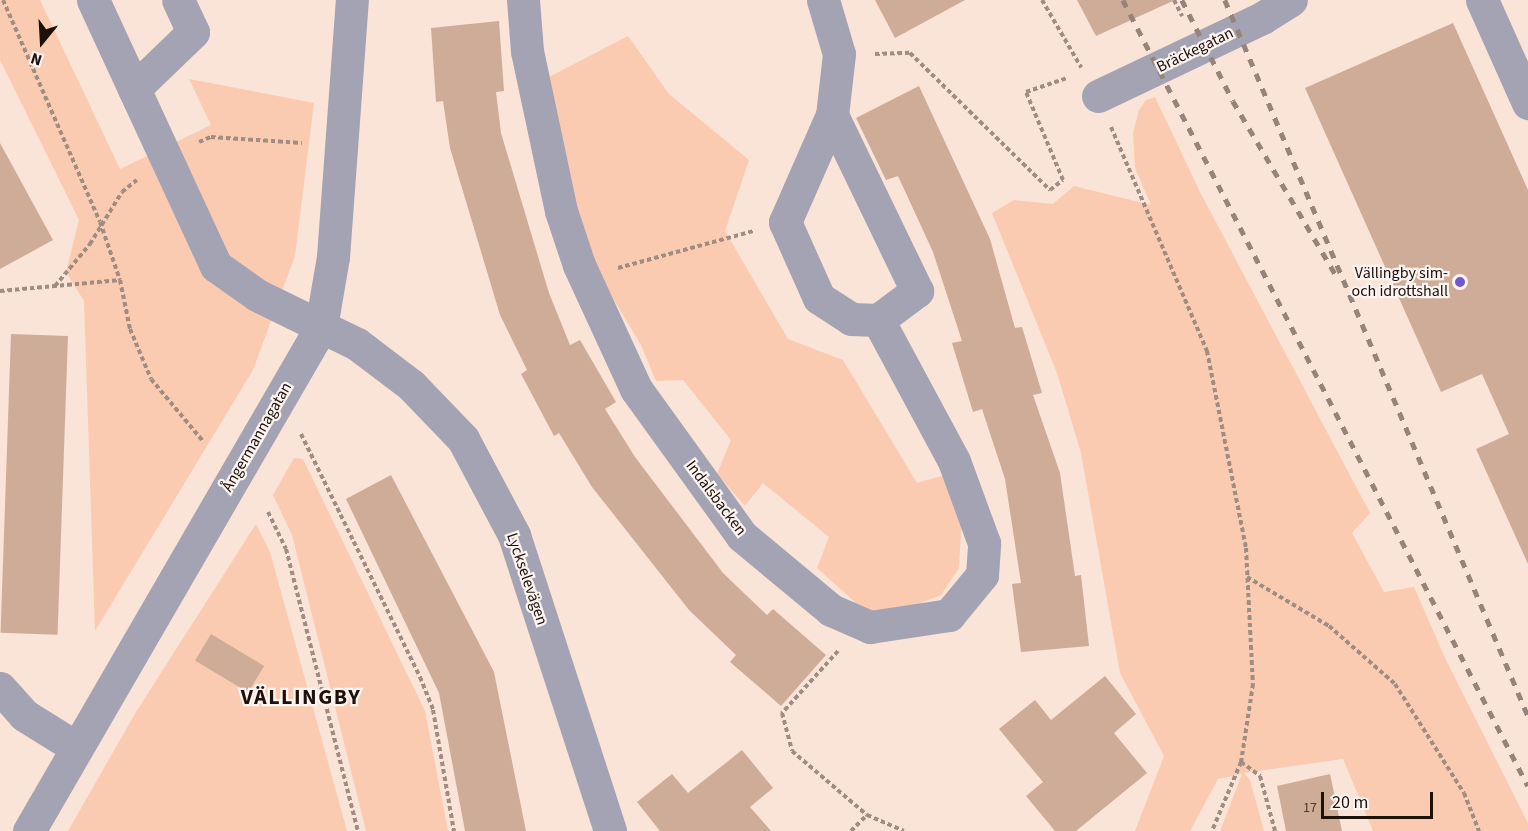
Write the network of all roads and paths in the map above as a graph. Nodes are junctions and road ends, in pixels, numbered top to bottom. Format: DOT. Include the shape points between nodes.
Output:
graph roads {
  1 [pos="3,0"];
  2 [pos="93,0"];
  3 [pos="178,0"];
  4 [pos="352,0"];
  5 [pos="523,0"];
  6 [pos="823,0"];
  7 [pos="1042,0"];
  8 [pos="1290,0"];
  9 [pos="1482,0"];
  10 [pos="839,54"];
  11 [pos="1091,84"];
  12 [pos="134,89"];
  13 [pos="1528,103"];
  14 [pos="832,115"];
  15 [pos="302,143"];
  16 [pos="166,158"];
  17 [pos="100,222"];
  18 [pos="785,222"];
  19 [pos="584,277"];
  20 [pos="120,280"];
  21 [pos="55,286"];
  22 [pos="0,291"];
  23 [pos="878,320"];
  24 [pos="321,327"];
  25 [pos="305,424"];
  26 [pos="202,440"];
  27 [pos="268,512"];
  28 [pos="1247,577"];
  29 [pos="861,623"];
  30 [pos="0,688"];
  31 [pos="77,748"];
  32 [pos="1241,762"];
  33 [pos="867,815"];
  34 [pos="29,831"];
  35 [pos="358,831"];
  36 [pos="454,831"];
  37 [pos="610,831"];
  38 [pos="851,831"];
  39 [pos="904,831"];
  40 [pos="1212,831"];
  41 [pos="1275,831"];
  42 [pos="1479,831"];
  1 -- 17 [label="path"];
  2 -- 12 [label="street, Lyckselevägen"];
  3 -- 12 [label="street" via="193,32"];
  4 -- 24 [label="street, Ångermannagatan" via="333,257"];
  5 -- 19 [label="street, Indalsbacken" via="527,51 561,211"];
  6 -- 10 [label="street"];
  7 -- 11 [label="path"];
  8 -- 11 [label="street, Bräckegatan" via="1262,18"];
  9 -- 13 [label="street"];
  10 -- 11 [label="path" via="910,53 1050,190 1063,180 1026,92"];
  10 -- 14 [label="street"];
  11 -- 28 [label="path" via="1207,351 1246,548"];
  12 -- 16 [label="street, Lyckselevägen"];
  14 -- 18 [label="street"];
  14 -- 23 [label="street" via="917,291"];
  15 -- 16 [label="path" via="212,136"];
  16 -- 17 [label="path" via="122,192"];
  16 -- 24 [label="street, Lyckselevägen" via="216,266 257,295"];
  17 -- 20 [label="path"];
  17 -- 21 [label="path" via="90,244"];
  18 -- 19 [label="path"];
  18 -- 23 [label="street" via="819,298 851,319"];
  19 -- 29 [label="street, Indalsbacken" via="636,389 742,536 831,610"];
  20 -- 21 [label="path"];
  20 -- 26 [label="path" via="130,329 151,379"];
  21 -- 22 [label="path"];
  23 -- 29 [label="street, Indalsbacken" via="954,461 984,543 982,575 949,615 870,627"];
  24 -- 31 [label="street, Ångermannagatan"];
  24 -- 37 [label="street, Lyckselevägen" via="357,344 411,385 463,439 514,535"];
  25 -- 36 [label="path" via="300,432 433,710"];
  27 -- 35 [label="path" via="286,549"];
  28 -- 32 [label="path" via="1253,684"];
  28 -- 42 [label="path" via="1329,626 1395,684 1464,793"];
  29 -- 33 [label="path" via="782,713 792,751"];
  30 -- 31 [label="street" via="24,715"];
  31 -- 34 [label="street, Ångermannagatan"];
  32 -- 40 [label="path"];
  32 -- 41 [label="path" via="1260,776"];
  33 -- 38 [label="path"];
  33 -- 39 [label="path"];
}
